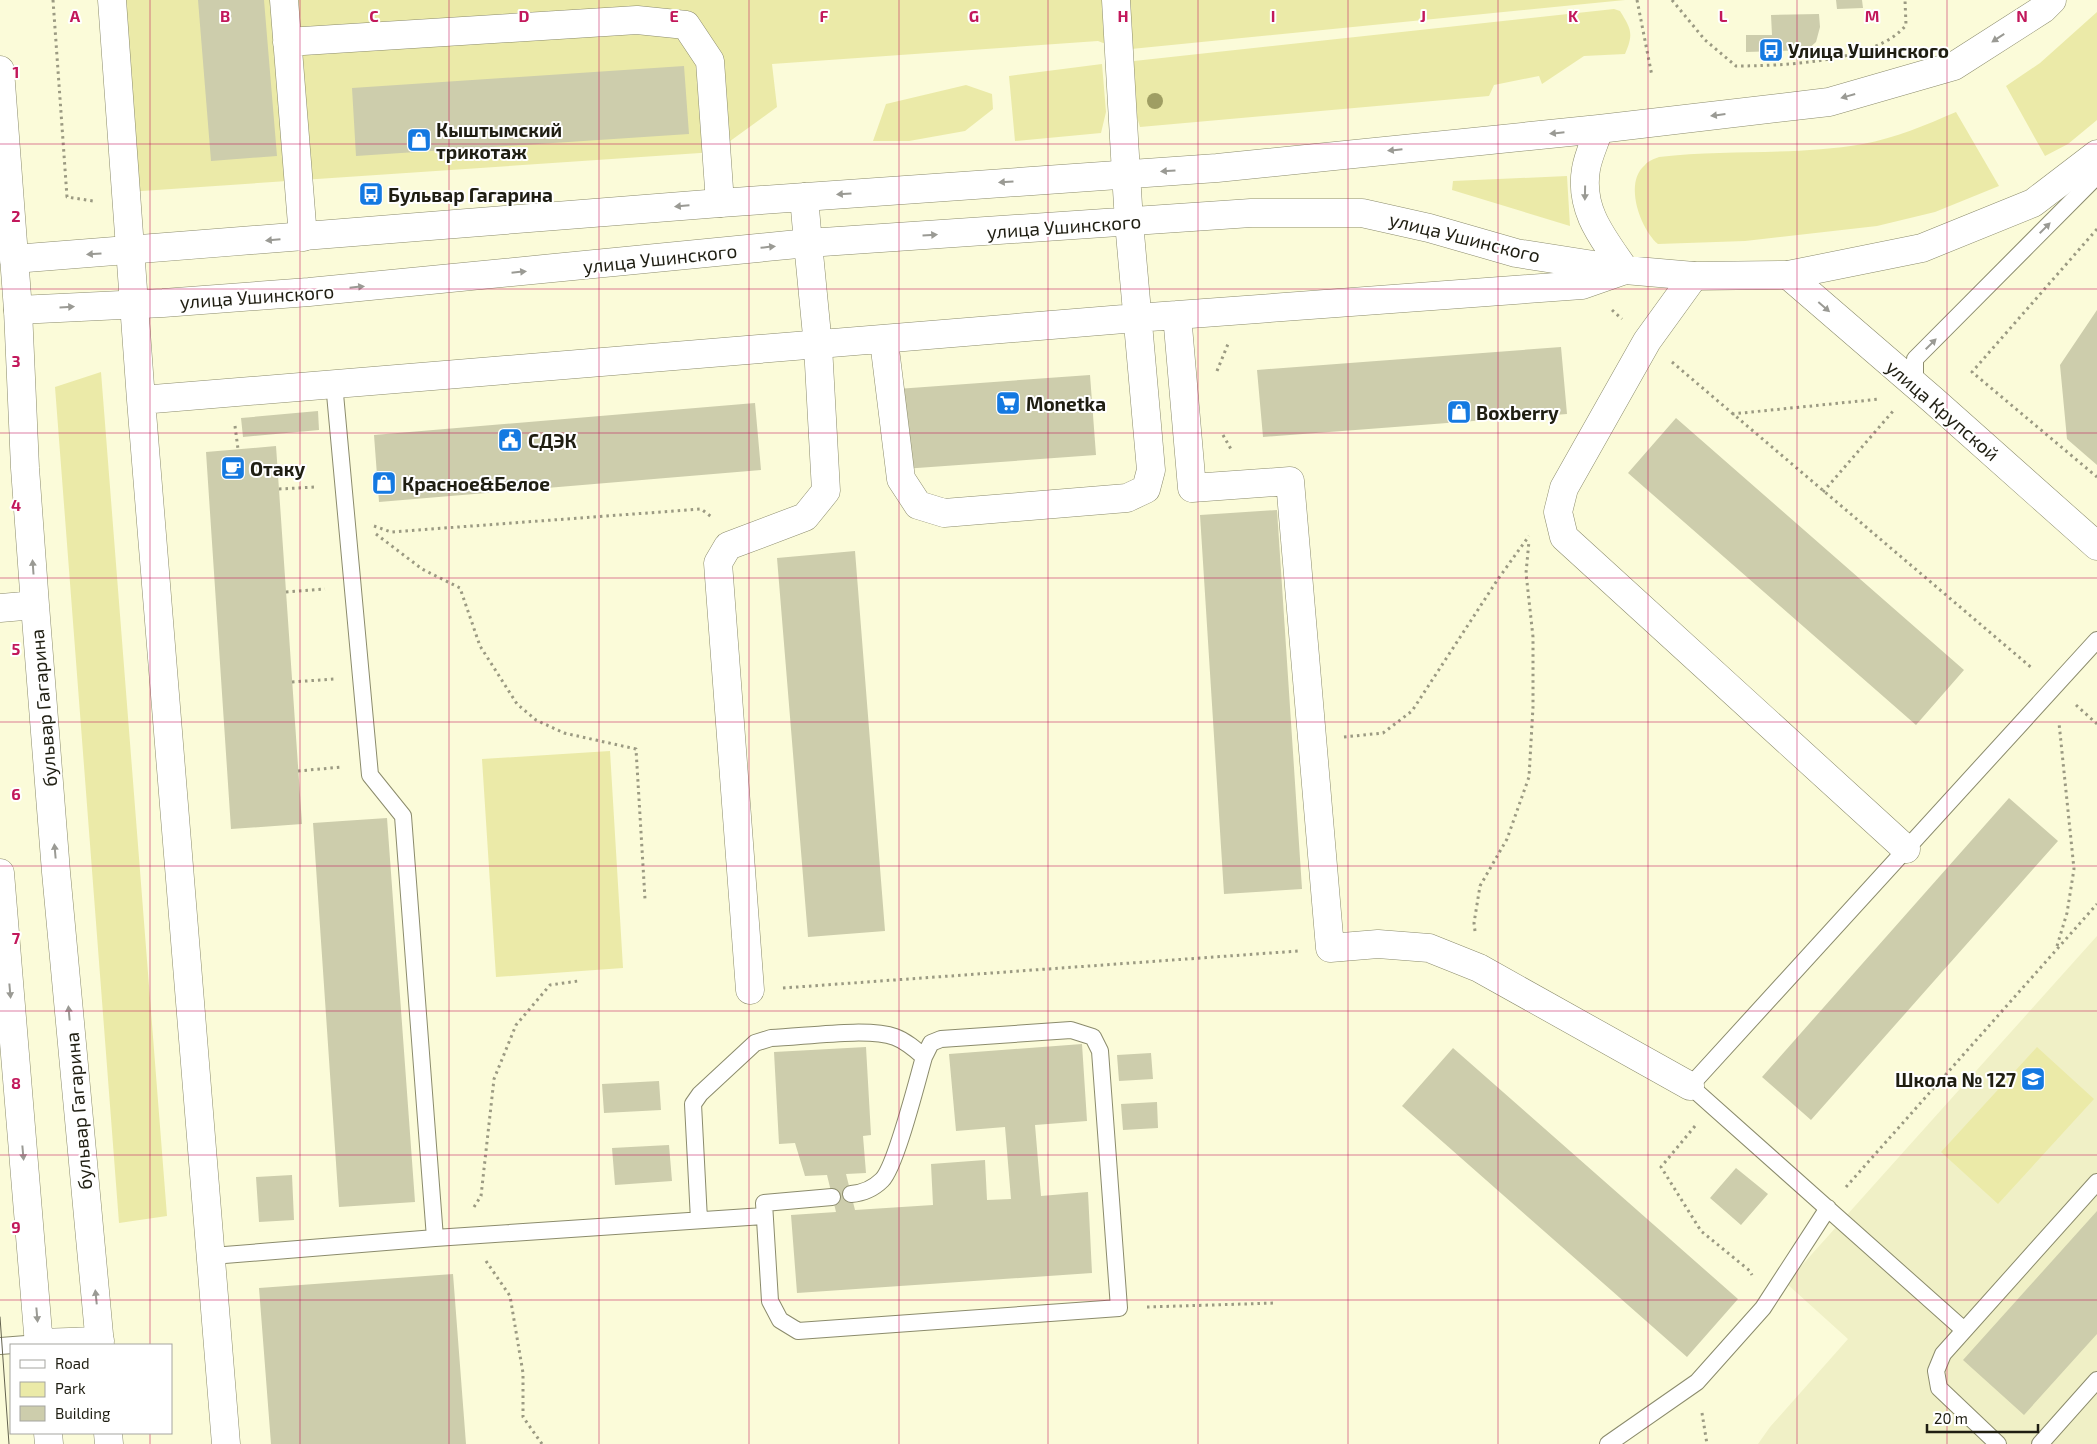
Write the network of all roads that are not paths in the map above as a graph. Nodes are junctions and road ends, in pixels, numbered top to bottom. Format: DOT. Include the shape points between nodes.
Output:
graph roads {
  1 [pos="112,0"];
  2 [pos="284,0"];
  3 [pos="1116,0"];
  4 [pos="2052,0"];
  5 [pos="287,42"];
  6 [pos="0,70"];
  7 [pos="1600,129"];
  8 [pos="2097,154"];
  9 [pos="1126,173"];
  10 [pos="2097,176"];
  11 [pos="804,197"];
  12 [pos="720,203"];
  13 [pos="1130,222"];
  14 [pos="303,237"];
  15 [pos="808,243"];
  16 [pos="131,251"];
  17 [pos="7,263"];
  18 [pos="1625,270"];
  19 [pos="1694,276"];
  20 [pos="1788,276"];
  21 [pos="136,304"];
  22 [pos="9,306"];
  23 [pos="1176,315"];
  24 [pos="1136,318"];
  25 [pos="884,341"];
  26 [pos="818,346"];
  27 [pos="334,383"];
  28 [pos="1907,395"];
  29 [pos="141,400"];
  30 [pos="2097,546"];
  31 [pos="35,606"];
  32 [pos="0,608"];
  33 [pos="2097,640"];
  34 [pos="1906,849"];
  35 [pos="0,873"];
  36 [pos="750,990"];
  37 [pos="924,1057"];
  38 [pos="1690,1086"];
  39 [pos="2097,1182"];
  40 [pos="851,1194"];
  41 [pos="832,1197"];
  42 [pos="1828,1208"];
  43 [pos="764,1216"];
  44 [pos="699,1220"];
  45 [pos="434,1238"];
  46 [pos="212,1256"];
  47 [pos="1964,1330"];
  48 [pos="100,1343"];
  49 [pos="39,1344"];
  50 [pos="2097,1380"];
  51 [pos="226,1444"];
  52 [pos="1608,1444"];
  53 [pos="1998,1444"];
  54 [pos="2040,1444"];
  1 -- 16 [label="street"];
  2 -- 5 [label="street"];
  3 -- 9 [label="street"];
  4 -- 7 [label="street, one-way" via="1954,66 1838,99"];
  5 -- 12 [label="street" via="637,20 686,26 710,61"];
  5 -- 14 [label="street"];
  6 -- 17 [label="street, бульвар Гагарина"];
  7 -- 9 [label="street, one-way" via="1217,168"];
  7 -- 18 [label="street, one-way" via="1586,169 1585,201 1595,228"];
  8 -- 20 [label="street, улица Ушинского" via="2033,204 1922,248"];
  9 -- 11 [label="street, one-way"];
  9 -- 13 [label="street"];
  28 -- 10 [label="lane, one-way" via="1915,359"];
  11 -- 12 [label="street"];
  11 -- 15 [label="street"];
  12 -- 14 [label="street, one-way"];
  15 -- 13 [label="street, улица Ушинского, one-way"];
  13 -- 18 [label="street, улица Ушинского" via="1251,213 1362,213 1516,252"];
  13 -- 24 [label="street"];
  14 -- 16 [label="street, one-way"];
  21 -- 15 [label="street, улица Ушинского, one-way" via="309,292"];
  15 -- 26 [label="street"];
  16 -- 17 [label="street, one-way"];
  16 -- 21 [label="street"];
  17 -- 22 [label="street, бульвар Гагарина"];
  18 -- 19 [label="street, улица Ушинского"];
  18 -- 23 [label="street" via="1582,285"];
  19 -- 20 [label="street, улица Ушинского"];
  19 -- 34 [label="street" via="1647,341 1564,488 1558,512 1564,537"];
  20 -- 28 [label="street, улица Крупской, one-way"];
  22 -- 21 [label="street, улица Ушинского, one-way"];
  21 -- 29 [label="street"];
  31 -- 22 [label="street, бульвар Гагарина, one-way"];
  23 -- 24 [label="street"];
  23 -- 38 [label="street" via="1192,488 1290,481 1330,948 1378,944 1429,948 1479,968"];
  24 -- 25 [label="street"];
  24 -- 25 [label="street" via="1150,470 1146,490 1128,498 944,513 918,505 901,479"];
  25 -- 26 [label="street"];
  26 -- 27 [label="street"];
  26 -- 36 [label="street" via="826,491 805,517 728,546 718,563"];
  27 -- 29 [label="street"];
  27 -- 45 [label="lane" via="344,485 352,515 353,587 370,775 403,816"];
  28 -- 30 [label="street, улица Крупской"];
  29 -- 46 [label="street"];
  31 -- 32 [label="street"];
  48 -- 31 [label="street, бульвар Гагарина, one-way"];
  33 -- 34 [label="lane"];
  34 -- 38 [label="lane"];
  35 -- 49 [label="street, one-way"];
  37 -- 40 [label="lane" via="894,1158 883,1180 863,1193"];
  37 -- 43 [label="lane" via="930,1043 941,1039 1071,1030 1093,1037 1100,1051 1119,1308 798,1331 780,1320 770,1302"];
  37 -- 44 [label="lane" via="897,1037 878,1032 771,1038 755,1043 693,1104"];
  38 -- 42 [label="lane"];
  39 -- 47 [label="lane"];
  41 -- 43 [label="lane" via="764,1204"];
  42 -- 47 [label="lane"];
  42 -- 52 [label="lane" via="1763,1308 1697,1382"];
  43 -- 44 [label="lane"];
  44 -- 45 [label="lane"];
  45 -- 46 [label="lane"];
  46 -- 51 [label="street"];
  47 -- 53 [label="lane" via="1943,1354 1936,1371 1939,1388"];
  48 -- 49 [label="street"];
  50 -- 54 [label="lane"];
}
